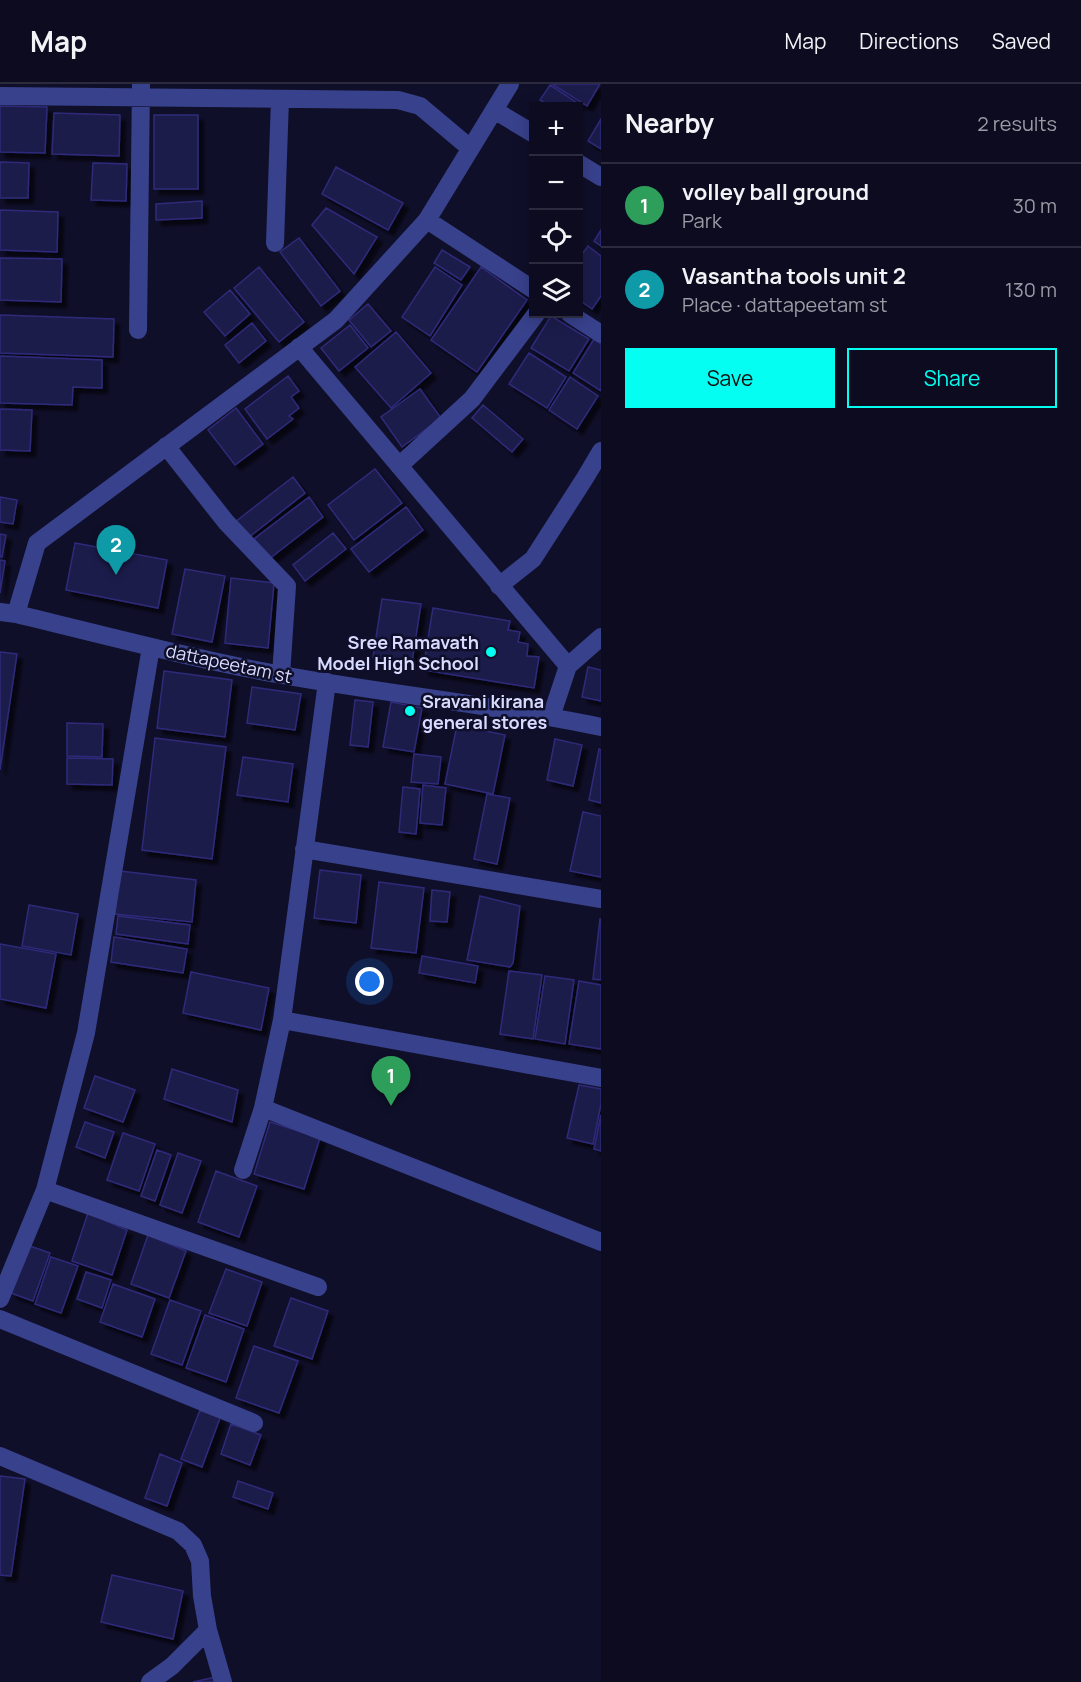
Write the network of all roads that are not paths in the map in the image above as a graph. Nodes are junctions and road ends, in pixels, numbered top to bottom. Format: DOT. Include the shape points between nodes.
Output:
graph roads {
  1 [pos="510,84"];
  2 [pos="141,90"];
  3 [pos="0,96"];
  4 [pos="280,99"];
  5 [pos="494,110"];
  6 [pos="529,132"];
  7 [pos="470,148"];
  8 [pos="583,166"];
  9 [pos="601,177"];
  10 [pos="427,220"];
  11 [pos="275,243"];
  12 [pos="529,287"];
  13 [pos="533,318"];
  14 [pos="576,318"];
  15 [pos="138,330"];
  16 [pos="601,334"];
  17 [pos="299,347"];
  18 [pos="166,446"];
  19 [pos="601,451"];
  20 [pos="399,466"];
  21 [pos="499,586"];
  22 [pos="8,613"];
  23 [pos="601,637"];
  24 [pos="152,647"];
  25 [pos="568,666"];
  26 [pos="281,675"];
  27 [pos="327,682"];
  28 [pos="551,717"];
  29 [pos="601,728"];
  30 [pos="304,849"];
  31 [pos="601,899"];
  32 [pos="282,1020"];
  33 [pos="601,1078"];
  34 [pos="263,1107"];
  35 [pos="243,1170"];
  36 [pos="45,1190"];
  37 [pos="601,1242"];
  38 [pos="318,1287"];
  39 [pos="0,1299"];
  40 [pos="0,1319"];
  41 [pos="254,1423"];
  42 [pos="0,1456"];
  43 [pos="208,1630"];
  44 [pos="150,1682"];
  45 [pos="223,1682"];
  1 -- 5 [label="street"];
  2 -- 3 [label="street"];
  2 -- 4 [label="street"];
  2 -- 15 [label="street"];
  4 -- 7 [label="street" via="398,100 420,106"];
  4 -- 11 [label="street"];
  5 -- 6 [label="street"];
  5 -- 7 [label="street"];
  7 -- 10 [label="street"];
  8 -- 9 [label="street"];
  10 -- 12 [label="street"];
  10 -- 17 [label="street" via="336,320"];
  13 -- 20 [label="street" via="472,399"];
  14 -- 16 [label="street"];
  17 -- 18 [label="street"];
  17 -- 20 [label="street"];
  18 -- 22 [label="street" via="37,543"];
  18 -- 26 [label="street" via="226,522 286,586"];
  19 -- 21 [label="street" via="533,559"];
  20 -- 21 [label="street"];
  21 -- 25 [label="street"];
  22 -- 24 [label="street, dattapeetam st"];
  23 -- 25 [label="street"];
  24 -- 26 [label="street, dattapeetam st"];
  24 -- 36 [label="street" via="86,1033"];
  25 -- 28 [label="street"];
  26 -- 27 [label="street, dattapeetam st"];
  27 -- 28 [label="street, dattapeetam st"];
  27 -- 30 [label="street"];
  28 -- 29 [label="street, dattapeetam st"];
  30 -- 31 [label="street"];
  30 -- 32 [label="street"];
  32 -- 33 [label="street"];
  32 -- 34 [label="street"];
  34 -- 35 [label="street"];
  34 -- 37 [label="street"];
  36 -- 38 [label="street"];
  36 -- 39 [label="street"];
  40 -- 41 [label="street"];
  42 -- 43 [label="street" via="178,1531 193,1545 200,1561"];
  43 -- 44 [label="street"];
  43 -- 45 [label="street"];
}
